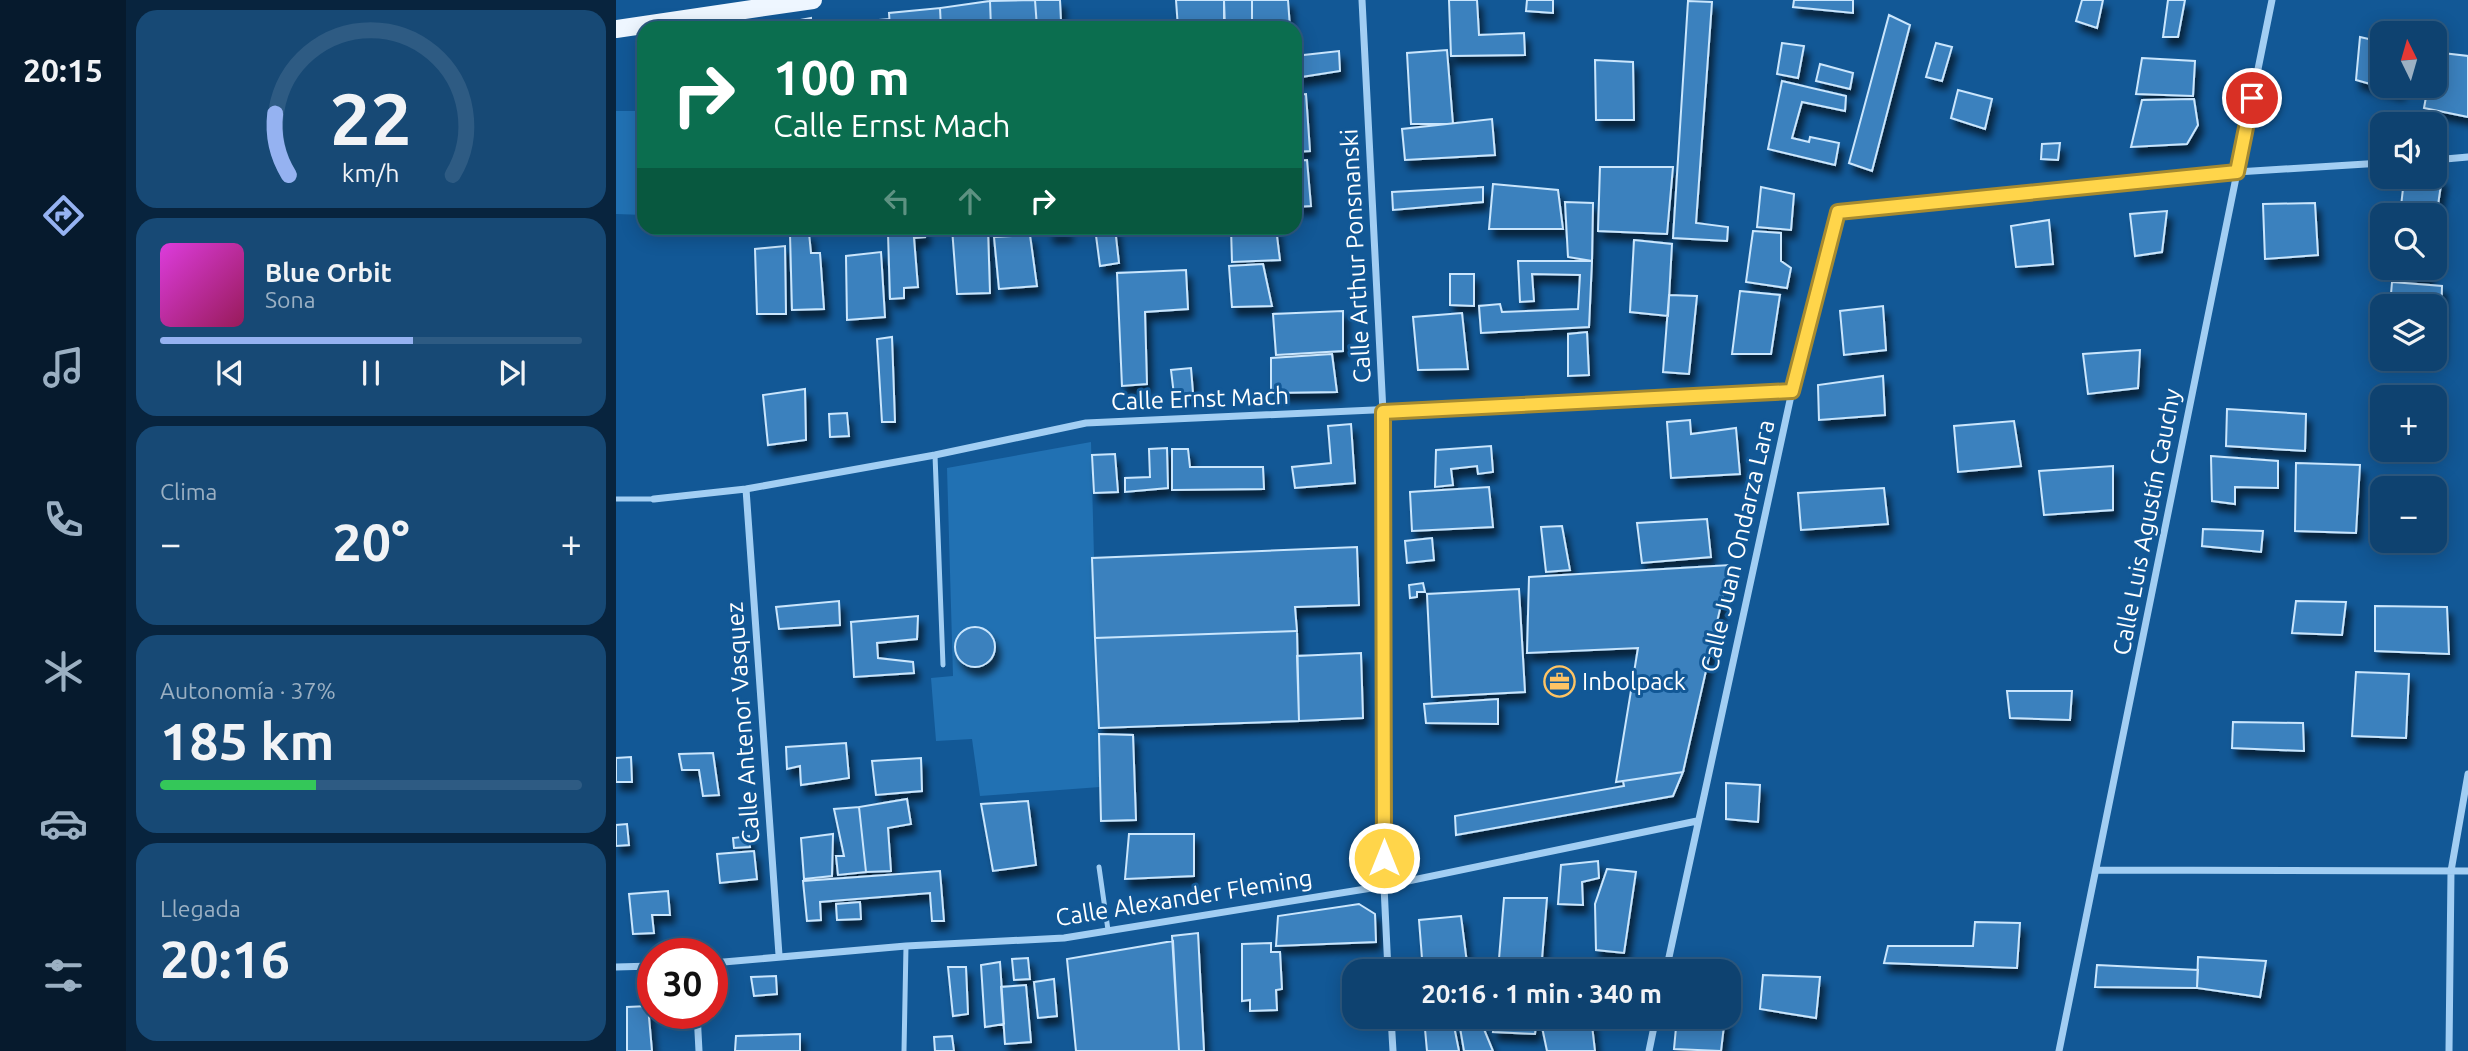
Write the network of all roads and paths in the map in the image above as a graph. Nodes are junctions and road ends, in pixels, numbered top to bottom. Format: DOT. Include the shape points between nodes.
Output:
graph roads {
  1 [pos="813,0"];
  2 [pos="1362,0"];
  3 [pos="2272,0"];
  4 [pos="670,21"];
  5 [pos="637,26"];
  6 [pos="616,29"];
  7 [pos="2468,158"];
  8 [pos="2447,159"];
  9 [pos="2370,164"];
  10 [pos="2237,172"];
  11 [pos="1792,391"];
  12 [pos="1383,412"];
  13 [pos="935,455"];
  14 [pos="746,489"];
  15 [pos="616,499"];
  16 [pos="654,499"];
  17 [pos="943,664"];
  18 [pos="2468,774"];
  19 [pos="1697,821"];
  20 [pos="1099,867"];
  21 [pos="2096,870"];
  22 [pos="2451,871"];
  23 [pos="2468,871"];
  24 [pos="1384,886"];
  25 [pos="1108,930"];
  26 [pos="906,946"];
  27 [pos="779,956"];
  28 [pos="1387,959"];
  29 [pos="1668,959"];
  30 [pos="728,961"];
  31 [pos="637,966"];
  32 [pos="616,967"];
  33 [pos="698,1029"];
  34 [pos="1392,1029"];
  35 [pos="1654,1029"];
  36 [pos="699,1051"];
  37 [pos="904,1051"];
  38 [pos="1393,1051"];
  39 [pos="1649,1051"];
  40 [pos="2059,1051"];
  41 [pos="2449,1051"];
  1 -- 4 [label="main road"];
  2 -- 12 [label="street, Calle Arthur Ponsnanski"];
  3 -- 10 [label="street, Calle Luis Agustín Cauchy"];
  5 -- 6 [label="main road"];
  7 -- 8 [label="street"];
  9 -- 10 [label="street, Calle Juan Ondarza Lara"];
  10 -- 11 [label="street, Calle Juan Ondarza Lara" via="1838,212"];
  10 -- 21 [label="street, Calle Luis Agustín Cauchy"];
  11 -- 12 [label="street, Calle Ernst Mach"];
  11 -- 19 [label="street, Calle Juan Ondarza Lara"];
  12 -- 13 [label="street, Calle Ernst Mach" via="1086,423"];
  12 -- 24 [label="street, Calle Arthur Ponsnanski"];
  13 -- 14 [label="street, Calle Ernst Mach"];
  13 -- 17 [label="lane"];
  14 -- 16 [label="street, Calle Ernst Mach"];
  14 -- 27 [label="street, Calle Antenor Vasquez"];
  15 -- 16 [label="lane, Calle Ernst Mach"];
  18 -- 22 [label="street"];
  19 -- 24 [label="street, Calle Alexander Fleming"];
  19 -- 29 [label="street, Calle Juan Ondarza Lara"];
  20 -- 25 [label="lane"];
  21 -- 22 [label="street"];
  21 -- 40 [label="street, Calle Luis Agustín Cauchy"];
  22 -- 23 [label="street"];
  22 -- 41 [label="street"];
  24 -- 25 [label="street, Calle Alexander Fleming"];
  24 -- 28 [label="street, Calle Arthur Ponsnanski"];
  25 -- 26 [label="street, Calle Alexander Fleming" via="1064,938"];
  26 -- 27 [label="street, Calle Alexander Fleming"];
  26 -- 37 [label="lane"];
  27 -- 30 [label="street, Calle Alexander Fleming"];
  31 -- 32 [label="street"];
  33 -- 36 [label="street"];
  34 -- 38 [label="street"];
  35 -- 39 [label="street"];
}
